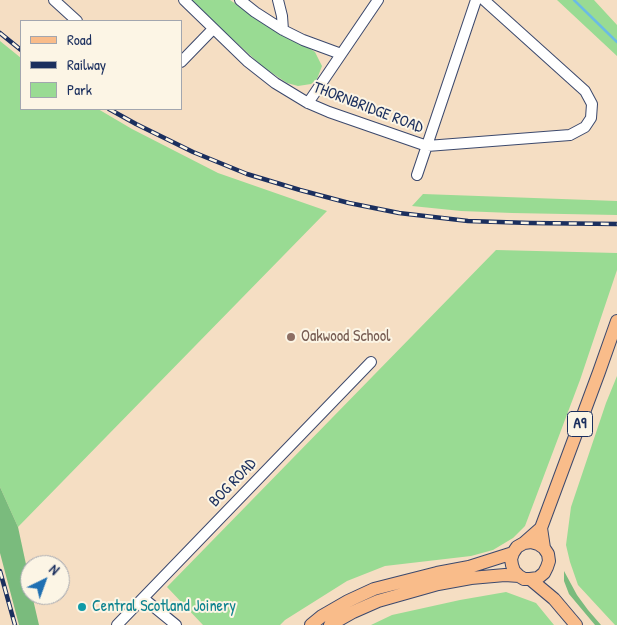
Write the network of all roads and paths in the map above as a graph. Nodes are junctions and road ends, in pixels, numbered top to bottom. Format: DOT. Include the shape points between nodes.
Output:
graph roads {
  1 [pos="54,0"];
  2 [pos="184,0"];
  3 [pos="240,0"];
  4 [pos="278,0"];
  5 [pos="378,0"];
  6 [pos="476,0"];
  7 [pos="484,0"];
  8 [pos="76,20"];
  9 [pos="213,29"];
  10 [pos="283,30"];
  11 [pos="341,54"];
  12 [pos="182,61"];
  13 [pos="308,103"];
  14 [pos="427,146"];
  15 [pos="417,175"];
  16 [pos="617,321"];
  17 [pos="371,362"];
  18 [pos="541,528"];
  19 [pos="524,543"];
  20 [pos="544,548"];
  21 [pos="513,553"];
  22 [pos="544,573"];
  23 [pos="524,578"];
  24 [pos="144,598"];
  25 [pos="554,599"];
  26 [pos="117,625"];
  27 [pos="176,625"];
  28 [pos="311,625"];
  29 [pos="330,625"];
  30 [pos="576,625"];
  1 -- 8 [label="street"];
  2 -- 9 [label="street, THORNBRIDGE ROAD"];
  3 -- 10 [label="street"];
  4 -- 10 [label="street"];
  5 -- 11 [label="street"];
  6 -- 14 [label="street"];
  7 -- 14 [label="street" via="585,91 592,104 591,118 585,127 570,135"];
  9 -- 12 [label="street"];
  9 -- 13 [label="street, THORNBRIDGE ROAD" via="246,61"];
  10 -- 11 [label="street"];
  11 -- 13 [label="street"];
  13 -- 14 [label="street, THORNBRIDGE ROAD"];
  14 -- 15 [label="street"];
  16 -- 18 [label="main road, A9"];
  17 -- 24 [label="street, BOG ROAD"];
  18 -- 19 [label="main road, A9"];
  18 -- 20 [label="main road, A9"];
  19 -- 20 [label="main road" via="531,542"];
  19 -- 21 [label="main road"];
  20 -- 22 [label="main road" via="549,561"];
  21 -- 23 [label="main road" via="514,571"];
  21 -- 28 [label="main road" via="469,567 374,589"];
  22 -- 23 [label="main road" via="538,578"];
  22 -- 25 [label="main road"];
  23 -- 25 [label="main road"];
  23 -- 29 [label="main road" via="505,575 438,584 378,601"];
  24 -- 26 [label="street, BOG ROAD"];
  24 -- 27 [label="street"];
  25 -- 30 [label="main road"];
}
